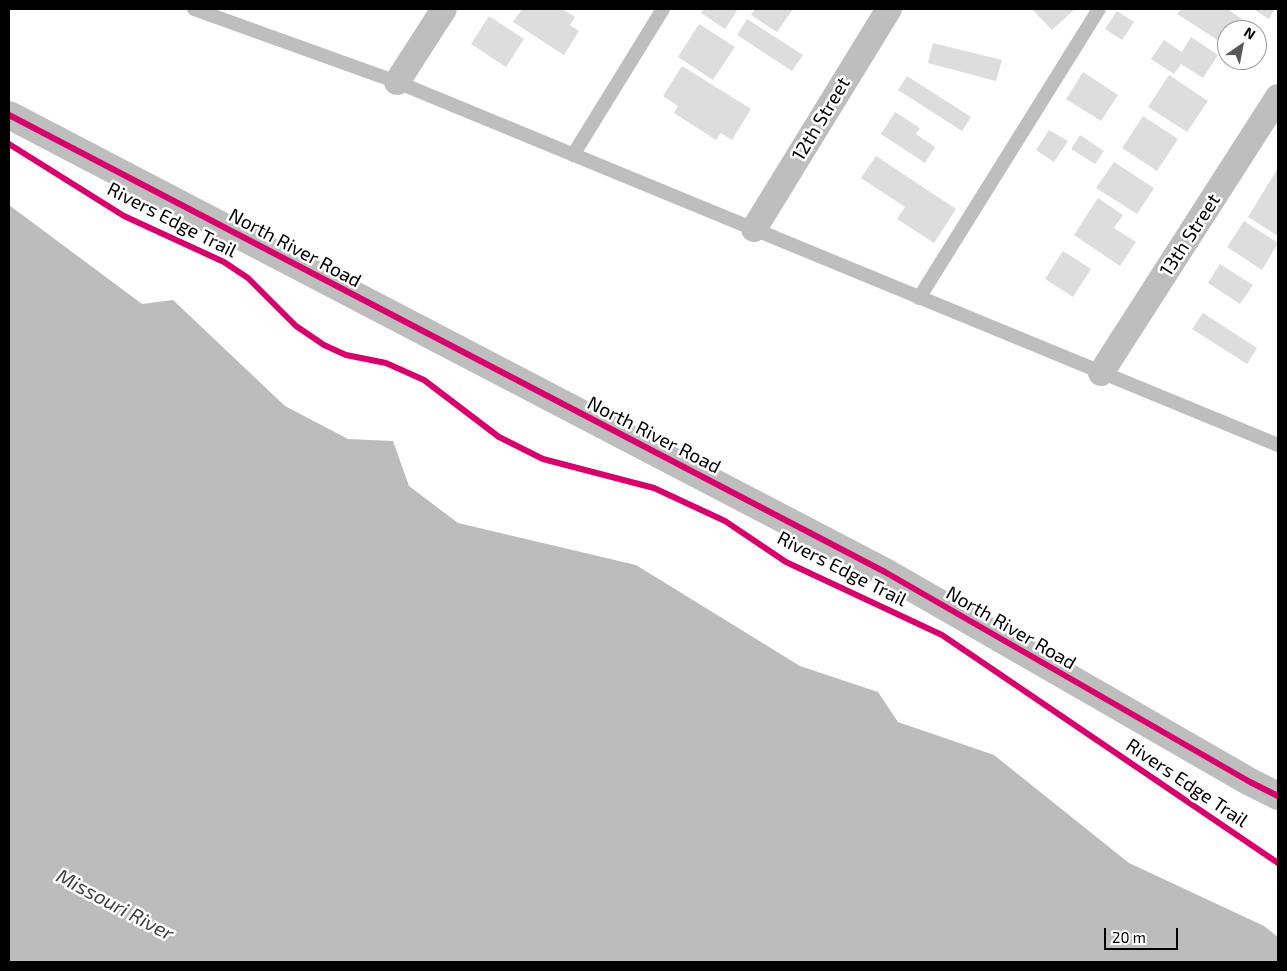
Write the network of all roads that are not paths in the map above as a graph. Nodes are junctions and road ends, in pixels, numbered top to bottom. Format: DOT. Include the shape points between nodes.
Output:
graph roads {
  1 [pos="194,9"];
  2 [pos="444,9"];
  3 [pos="663,9"];
  4 [pos="888,9"];
  5 [pos="1100,9"];
  6 [pos="398,82"];
  7 [pos="1278,97"];
  8 [pos="9,116"];
  9 [pos="572,155"];
  10 [pos="754,230"];
  11 [pos="919,298"];
  12 [pos="1101,374"];
  13 [pos="1277,441"];
  14 [pos="1278,796"];
  1 -- 6 [label="lane"];
  2 -- 6 [label="street"];
  3 -- 9 [label="lane"];
  4 -- 10 [label="street, 12th Street"];
  5 -- 11 [label="lane"];
  6 -- 9 [label="lane"];
  7 -- 12 [label="street, 13th Street"];
  8 -- 14 [label="street, North River Road" via="885,572"];
  9 -- 10 [label="lane"];
  10 -- 11 [label="lane"];
  11 -- 12 [label="lane"];
  12 -- 13 [label="lane"];
}
